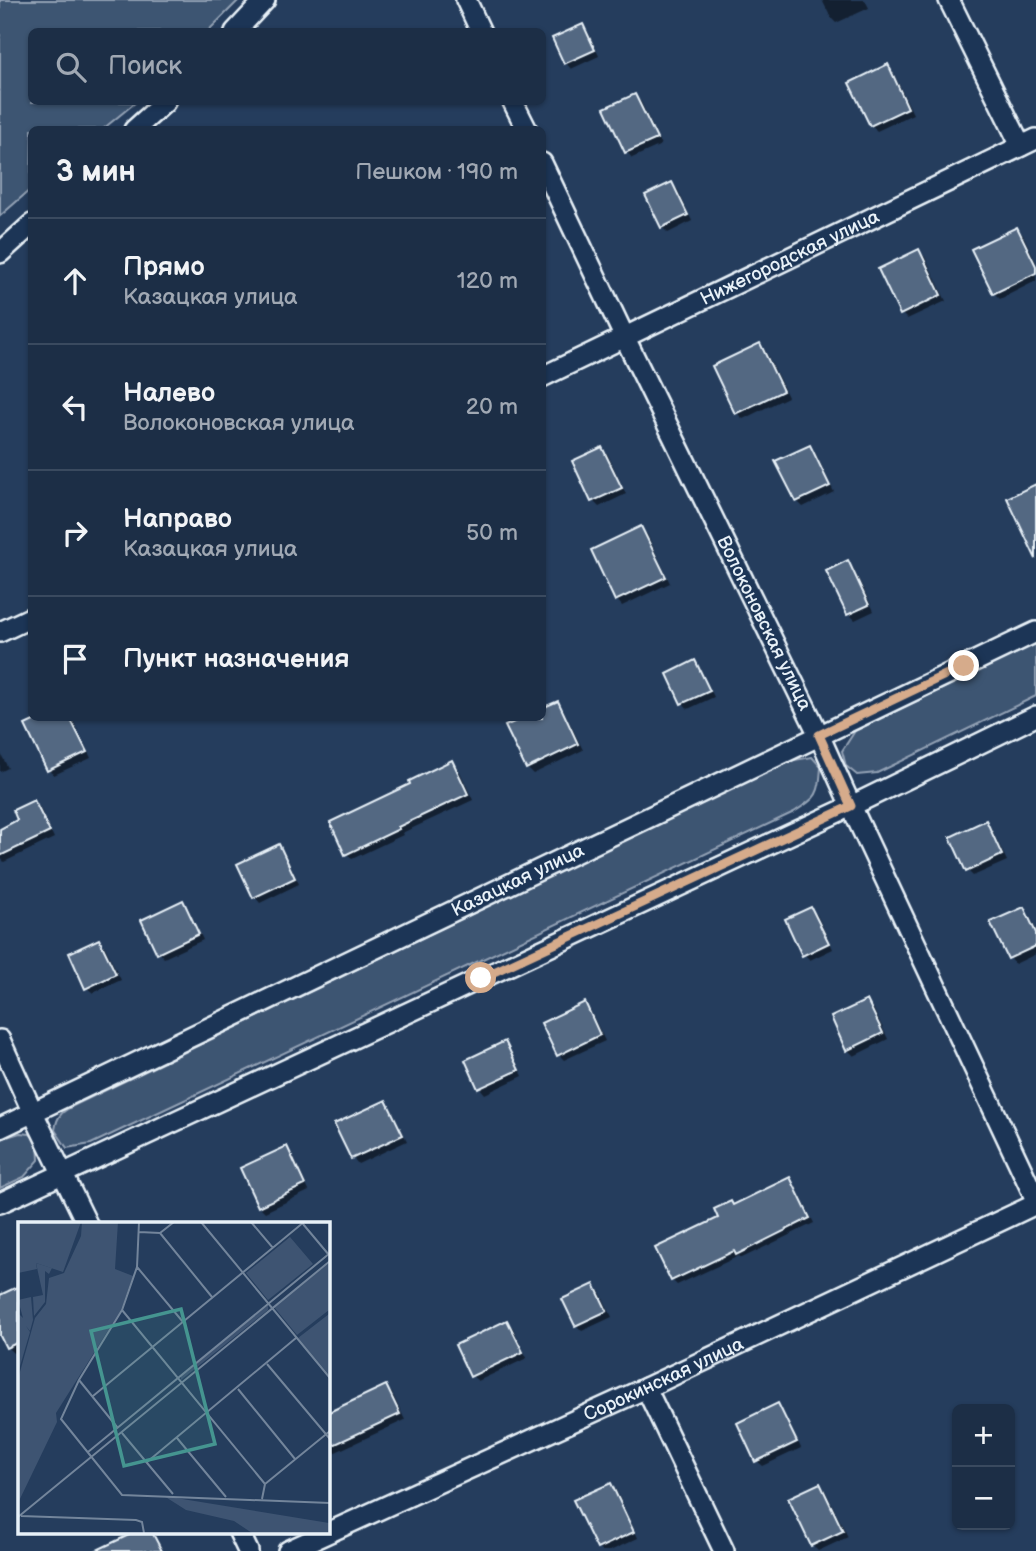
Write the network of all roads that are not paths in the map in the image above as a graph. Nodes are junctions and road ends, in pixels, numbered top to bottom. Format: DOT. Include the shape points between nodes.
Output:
graph roads {
  1 [pos="265,0"];
  2 [pos="466,0"];
  3 [pos="949,0"];
  4 [pos="239,28"];
  5 [pos="479,28"];
  6 [pos="162,105"];
  7 [pos="514,105"];
  8 [pos="138,126"];
  9 [pos="525,126"];
  10 [pos="1028,143"];
  11 [pos="546,171"];
  12 [pos="28,228"];
  13 [pos="0,254"];
  14 [pos="625,338"];
  15 [pos="546,375"];
  16 [pos="28,619"];
  17 [pos="0,632"];
  18 [pos="1036,632"];
  19 [pos="1036,716"];
  20 [pos="819,735"];
  21 [pos="851,806"];
  22 [pos="0,1041"];
  23 [pos="33,1113"];
  24 [pos="0,1128"];
  25 [pos="63,1174"];
  26 [pos="1036,1202"];
  27 [pos="0,1203"];
  28 [pos="86,1222"];
  29 [pos="646,1388"];
  30 [pos="329,1532"];
  31 [pos="240,1534"];
  32 [pos="325,1534"];
  33 [pos="248,1551"];
  34 [pos="288,1551"];
  35 [pos="724,1551"];
  1 -- 4 [label="street"];
  2 -- 5 [label="street"];
  3 -- 10 [label="street"];
  6 -- 8 [label="street"];
  7 -- 9 [label="street"];
  10 -- 14 [label="street, Нижегородская улица"];
  11 -- 14 [label="street, Волоконовская улица"];
  12 -- 13 [label="street"];
  14 -- 15 [label="street, Нижегородская улица"];
  14 -- 20 [label="street, Волоконовская улица"];
  16 -- 17 [label="street"];
  18 -- 20 [label="street, Казацкая улица"];
  19 -- 21 [label="street"];
  20 -- 21 [label="street, Волоконовская улица"];
  20 -- 23 [label="street, Казацкая улица"];
  21 -- 25 [label="street"];
  21 -- 26 [label="street, Волоконовская улица"];
  22 -- 23 [label="street"];
  23 -- 24 [label="street, Казацкая улица"];
  23 -- 25 [label="street"];
  25 -- 27 [label="street"];
  25 -- 28 [label="street"];
  26 -- 29 [label="street, Сорокинская улица"];
  29 -- 30 [label="street, Сорокинская улица"];
  29 -- 35 [label="street"];
  31 -- 33 [label="street"];
  32 -- 34 [label="street, Сорокинская улица"];
}
